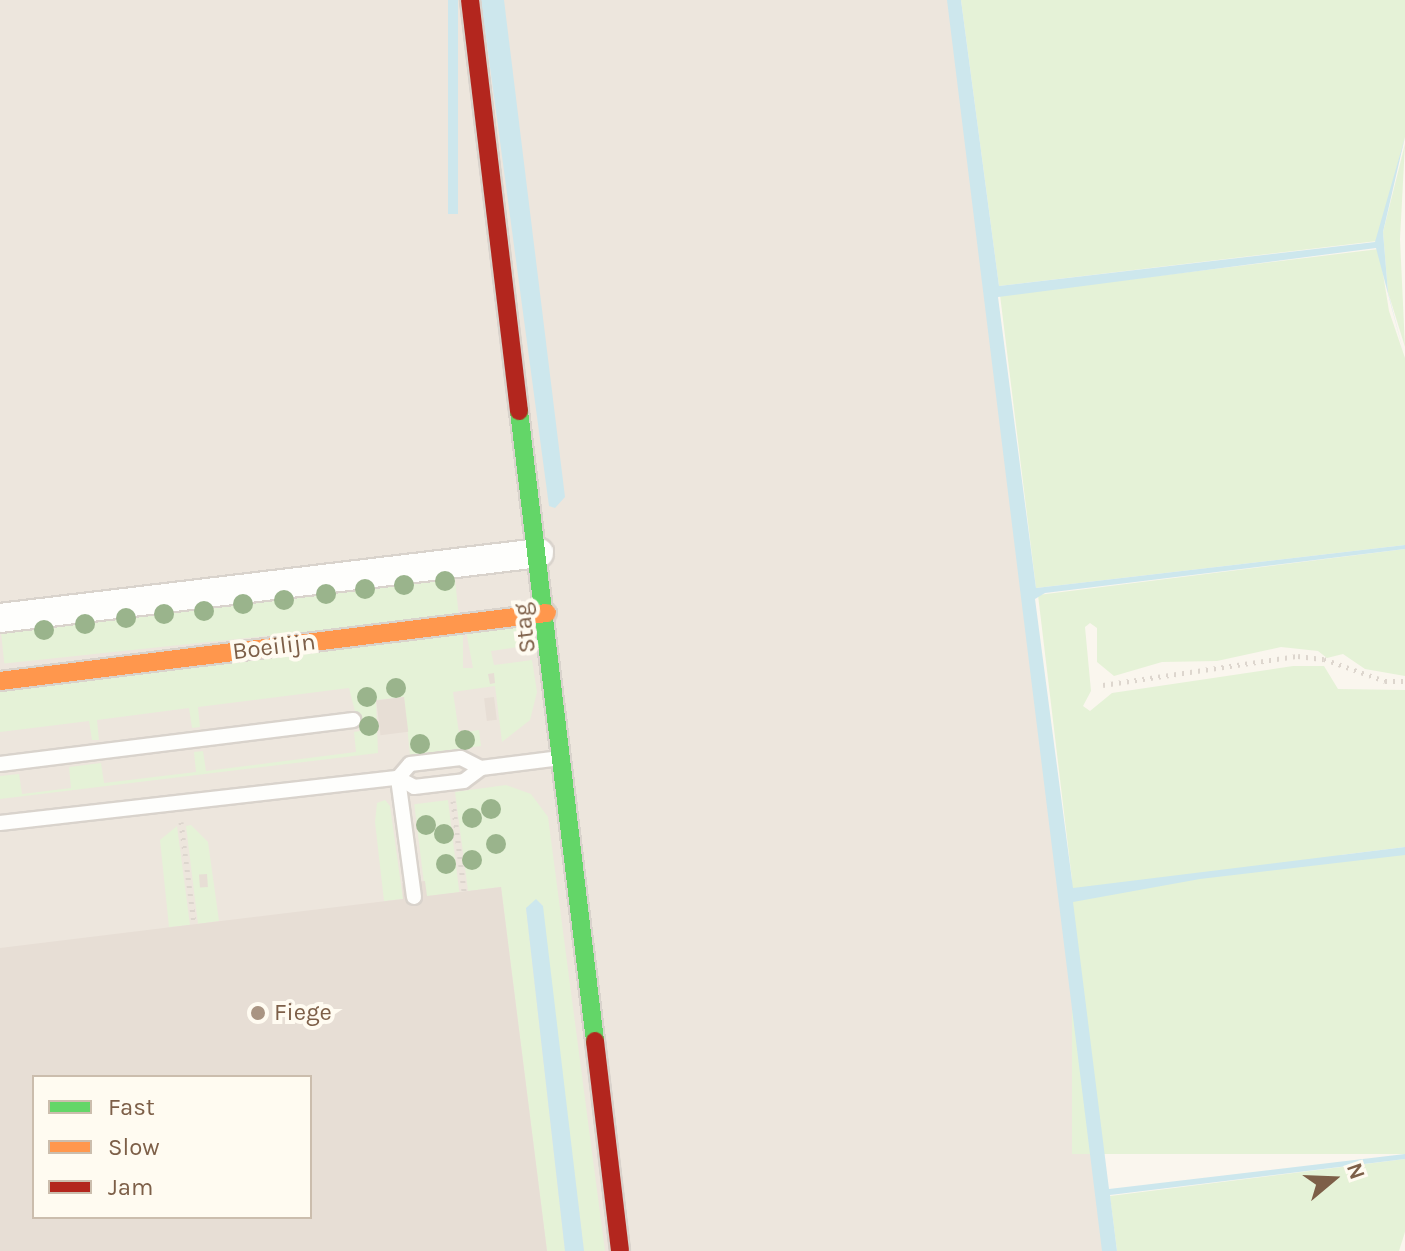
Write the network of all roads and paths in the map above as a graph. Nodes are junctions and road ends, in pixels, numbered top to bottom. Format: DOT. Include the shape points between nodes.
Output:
graph roads {
  1 [pos="470,0"];
  2 [pos="539,553"];
  3 [pos="547,613"];
  4 [pos="0,618"];
  5 [pos="0,681"];
  6 [pos="1405,681"];
  7 [pos="1103,685"];
  8 [pos="353,720"];
  9 [pos="564,757"];
  10 [pos="0,764"];
  11 [pos="481,768"];
  12 [pos="398,778"];
  13 [pos="450,783"];
  14 [pos="179,806"];
  15 [pos="0,823"];
  16 [pos="464,891"];
  17 [pos="414,897"];
  18 [pos="194,924"];
  19 [pos="620,1251"];
  1 -- 2 [label="street, Stag"];
  2 -- 3 [label="street, Stag"];
  2 -- 4 [label="street"];
  3 -- 5 [label="street, Boeilijn"];
  3 -- 9 [label="street, Stag"];
  6 -- 7 [label="path" via="1385,681 1324,659 1298,656"];
  8 -- 10 [label="lane"];
  9 -- 11 [label="lane"];
  9 -- 19 [label="street, Stag"];
  11 -- 12 [label="lane" via="461,758 410,764"];
  11 -- 13 [label="lane" via="464,781"];
  12 -- 13 [label="lane" via="414,787"];
  12 -- 14 [label="lane"];
  12 -- 17 [label="lane"];
  13 -- 16 [label="path"];
  14 -- 15 [label="lane"];
  14 -- 18 [label="path"];
}
